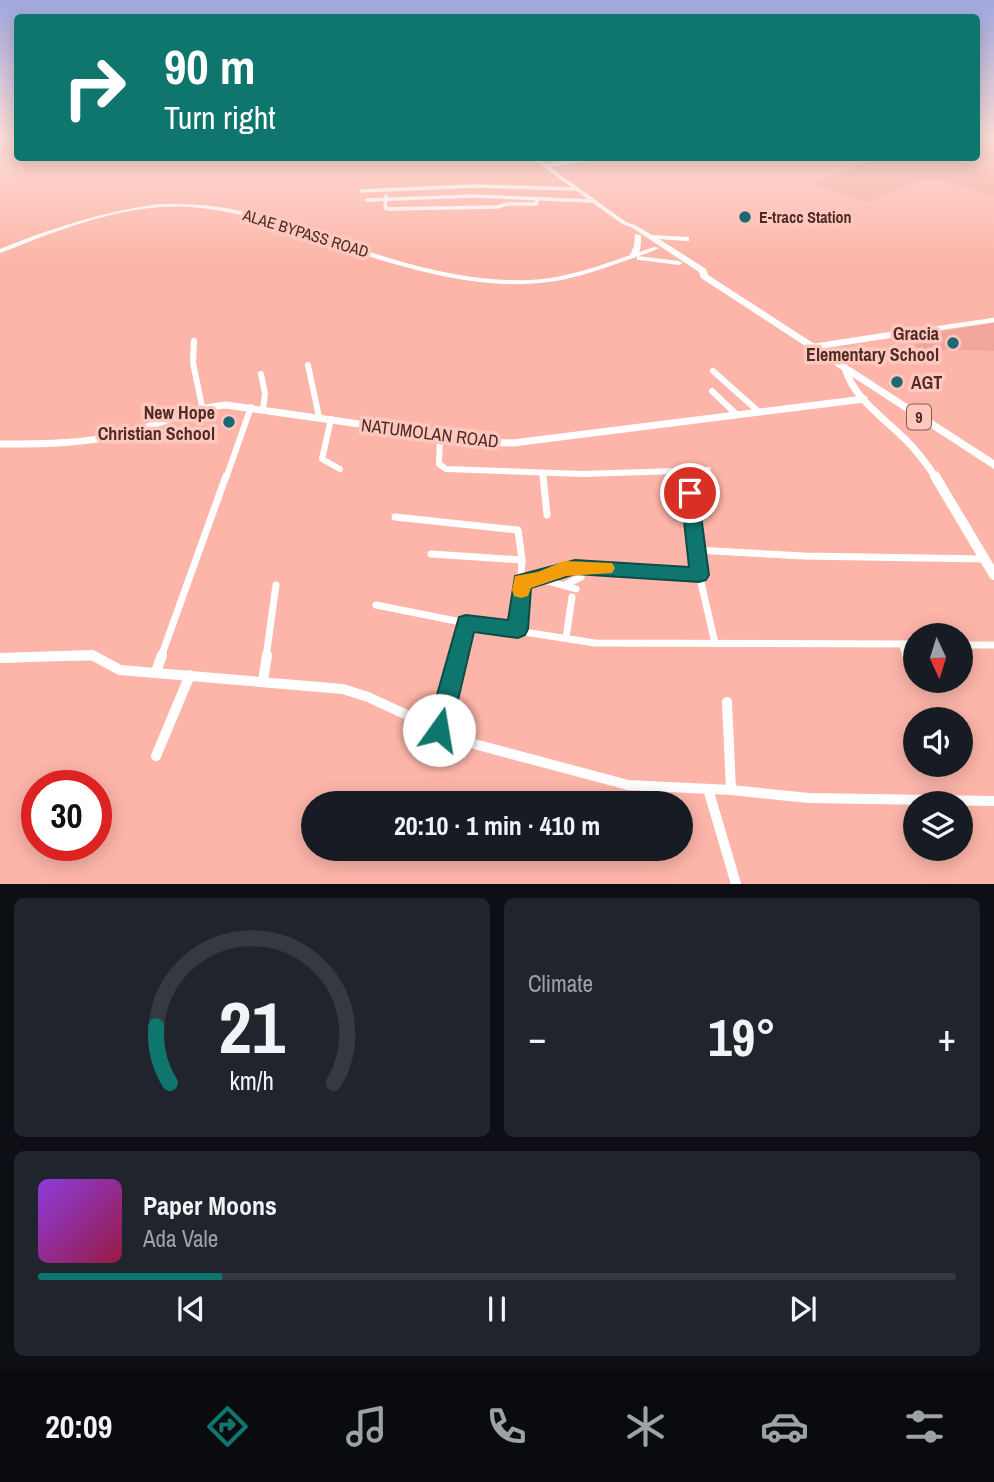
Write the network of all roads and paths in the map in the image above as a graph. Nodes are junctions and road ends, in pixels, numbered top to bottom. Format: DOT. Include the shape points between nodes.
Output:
graph roads {
  1 [pos="564,180"];
  2 [pos="575,189"];
  3 [pos="386,190"];
  4 [pos="361,191"];
  5 [pos="386,199"];
  6 [pos="538,199"];
  7 [pos="367,200"];
  8 [pos="592,201"];
  9 [pos="624,223"];
  10 [pos="637,235"];
  11 [pos="647,235"];
  12 [pos="663,249"];
  13 [pos="0,251"];
  14 [pos="637,256"];
  15 [pos="679,263"];
  16 [pos="690,263"];
  17 [pos="705,276"];
  18 [pos="994,320"];
  19 [pos="194,341"];
  20 [pos="813,347"];
  21 [pos="308,365"];
  22 [pos="845,368"];
  23 [pos="712,371"];
  24 [pos="261,374"];
  25 [pos="712,391"];
  26 [pos="864,399"];
  27 [pos="202,406"];
  28 [pos="251,407"];
  29 [pos="263,410"];
  30 [pos="759,412"];
  31 [pos="737,415"];
  32 [pos="319,417"];
  33 [pos="331,419"];
  34 [pos="440,435"];
  35 [pos="0,444"];
  36 [pos="994,465"];
  37 [pos="340,469"];
  38 [pos="708,470"];
  39 [pos="688,471"];
  40 [pos="543,473"];
  41 [pos="547,515"];
  42 [pos="395,517"];
  43 [pos="696,550"];
  44 [pos="431,554"];
  45 [pos="985,559"];
  46 [pos="522,560"];
  47 [pos="584,568"];
  48 [pos="699,575"];
  49 [pos="994,575"];
  50 [pos="540,579"];
  51 [pos="522,582"];
  52 [pos="276,585"];
  53 [pos="565,585"];
  54 [pos="376,605"];
  55 [pos="466,623"];
  56 [pos="518,629"];
  57 [pos="566,638"];
  58 [pos="715,643"];
  59 [pos="902,644"];
  60 [pos="973,645"];
  61 [pos="994,645"];
  62 [pos="0,658"];
  63 [pos="156,672"];
  64 [pos="190,675"];
  65 [pos="263,681"];
  66 [pos="727,702"];
  67 [pos="439,730"];
  68 [pos="156,756"];
  69 [pos="708,789"];
  70 [pos="731,790"];
  71 [pos="994,800"];
  72 [pos="736,884"];
  1 -- 2 [label="highway, 9"];
  2 -- 3 [label="street" via="475,186"];
  2 -- 8 [label="highway, 9"];
  3 -- 4 [label="street"];
  3 -- 5 [label="street"];
  5 -- 6 [label="street"];
  5 -- 6 [label="street" via="385,208 389,209 535,205"];
  5 -- 7 [label="street"];
  6 -- 8 [label="street"];
  8 -- 9 [label="highway, 9"];
  9 -- 10 [label="highway, 9"];
  9 -- 11 [label="highway, 9"];
  10 -- 12 [label="highway, 9"];
  10 -- 14 [label="highway"];
  11 -- 12 [label="highway, 9"];
  11 -- 16 [label="highway" via="687,241"];
  12 -- 14 [label="main road, ALAE BYPASS ROAD"];
  12 -- 15 [label="highway, 9"];
  12 -- 16 [label="highway, 9"];
  13 -- 14 [label="main road, ALAE BYPASS ROAD" via="110,213 183,205 247,215 345,246 480,280 550,281"];
  14 -- 15 [label="highway"];
  15 -- 17 [label="highway, 9"];
  16 -- 17 [label="highway, 9"];
  17 -- 20 [label="highway, 9"];
  18 -- 20 [label="street"];
  19 -- 27 [label="street" via="193,363"];
  20 -- 22 [label="highway, 9"];
  21 -- 32 [label="street"];
  22 -- 26 [label="street"];
  22 -- 36 [label="highway, 9"];
  23 -- 30 [label="street"];
  24 -- 29 [label="street"];
  25 -- 31 [label="street"];
  26 -- 30 [label="street, NATUMOLAN ROAD"];
  26 -- 45 [label="street" via="929,467"];
  27 -- 28 [label="street, NATUMOLAN ROAD"];
  27 -- 35 [label="street, NATUMOLAN ROAD" via="115,436"];
  28 -- 29 [label="street, NATUMOLAN ROAD"];
  28 -- 63 [label="street"];
  29 -- 32 [label="street, NATUMOLAN ROAD"];
  30 -- 31 [label="street, NATUMOLAN ROAD"];
  31 -- 34 [label="street, NATUMOLAN ROAD" via="513,443"];
  32 -- 33 [label="street, NATUMOLAN ROAD"];
  33 -- 34 [label="street, NATUMOLAN ROAD"];
  33 -- 37 [label="street" via="322,459"];
  34 -- 40 [label="street" via="439,464 443,468"];
  38 -- 39 [label="street"];
  39 -- 40 [label="street"];
  39 -- 43 [label="street"];
  40 -- 41 [label="street"];
  42 -- 46 [label="street" via="518,530"];
  43 -- 45 [label="street"];
  43 -- 48 [label="street"];
  44 -- 46 [label="street"];
  45 -- 49 [label="street"];
  46 -- 51 [label="street"];
  47 -- 48 [label="street"];
  47 -- 50 [label="street" via="564,569"];
  47 -- 53 [label="street" via="581,577"];
  48 -- 58 [label="street"];
  50 -- 51 [label="street"];
  50 -- 53 [label="street"];
  51 -- 56 [label="street"];
  52 -- 65 [label="street"];
  53 -- 57 [label="street" via="574,593"];
  54 -- 55 [label="street"];
  55 -- 56 [label="street"];
  55 -- 67 [label="street"];
  56 -- 57 [label="street"];
  57 -- 58 [label="street" via="603,643"];
  58 -- 59 [label="street"];
  60 -- 61 [label="street"];
  62 -- 63 [label="street" via="92,655 120,670"];
  63 -- 64 [label="street"];
  64 -- 65 [label="street"];
  64 -- 68 [label="street"];
  65 -- 67 [label="street" via="356,692"];
  66 -- 70 [label="street"];
  67 -- 69 [label="street" via="513,756 617,783"];
  69 -- 70 [label="street"];
  69 -- 72 [label="street"];
  70 -- 71 [label="street" via="809,798"];
}
